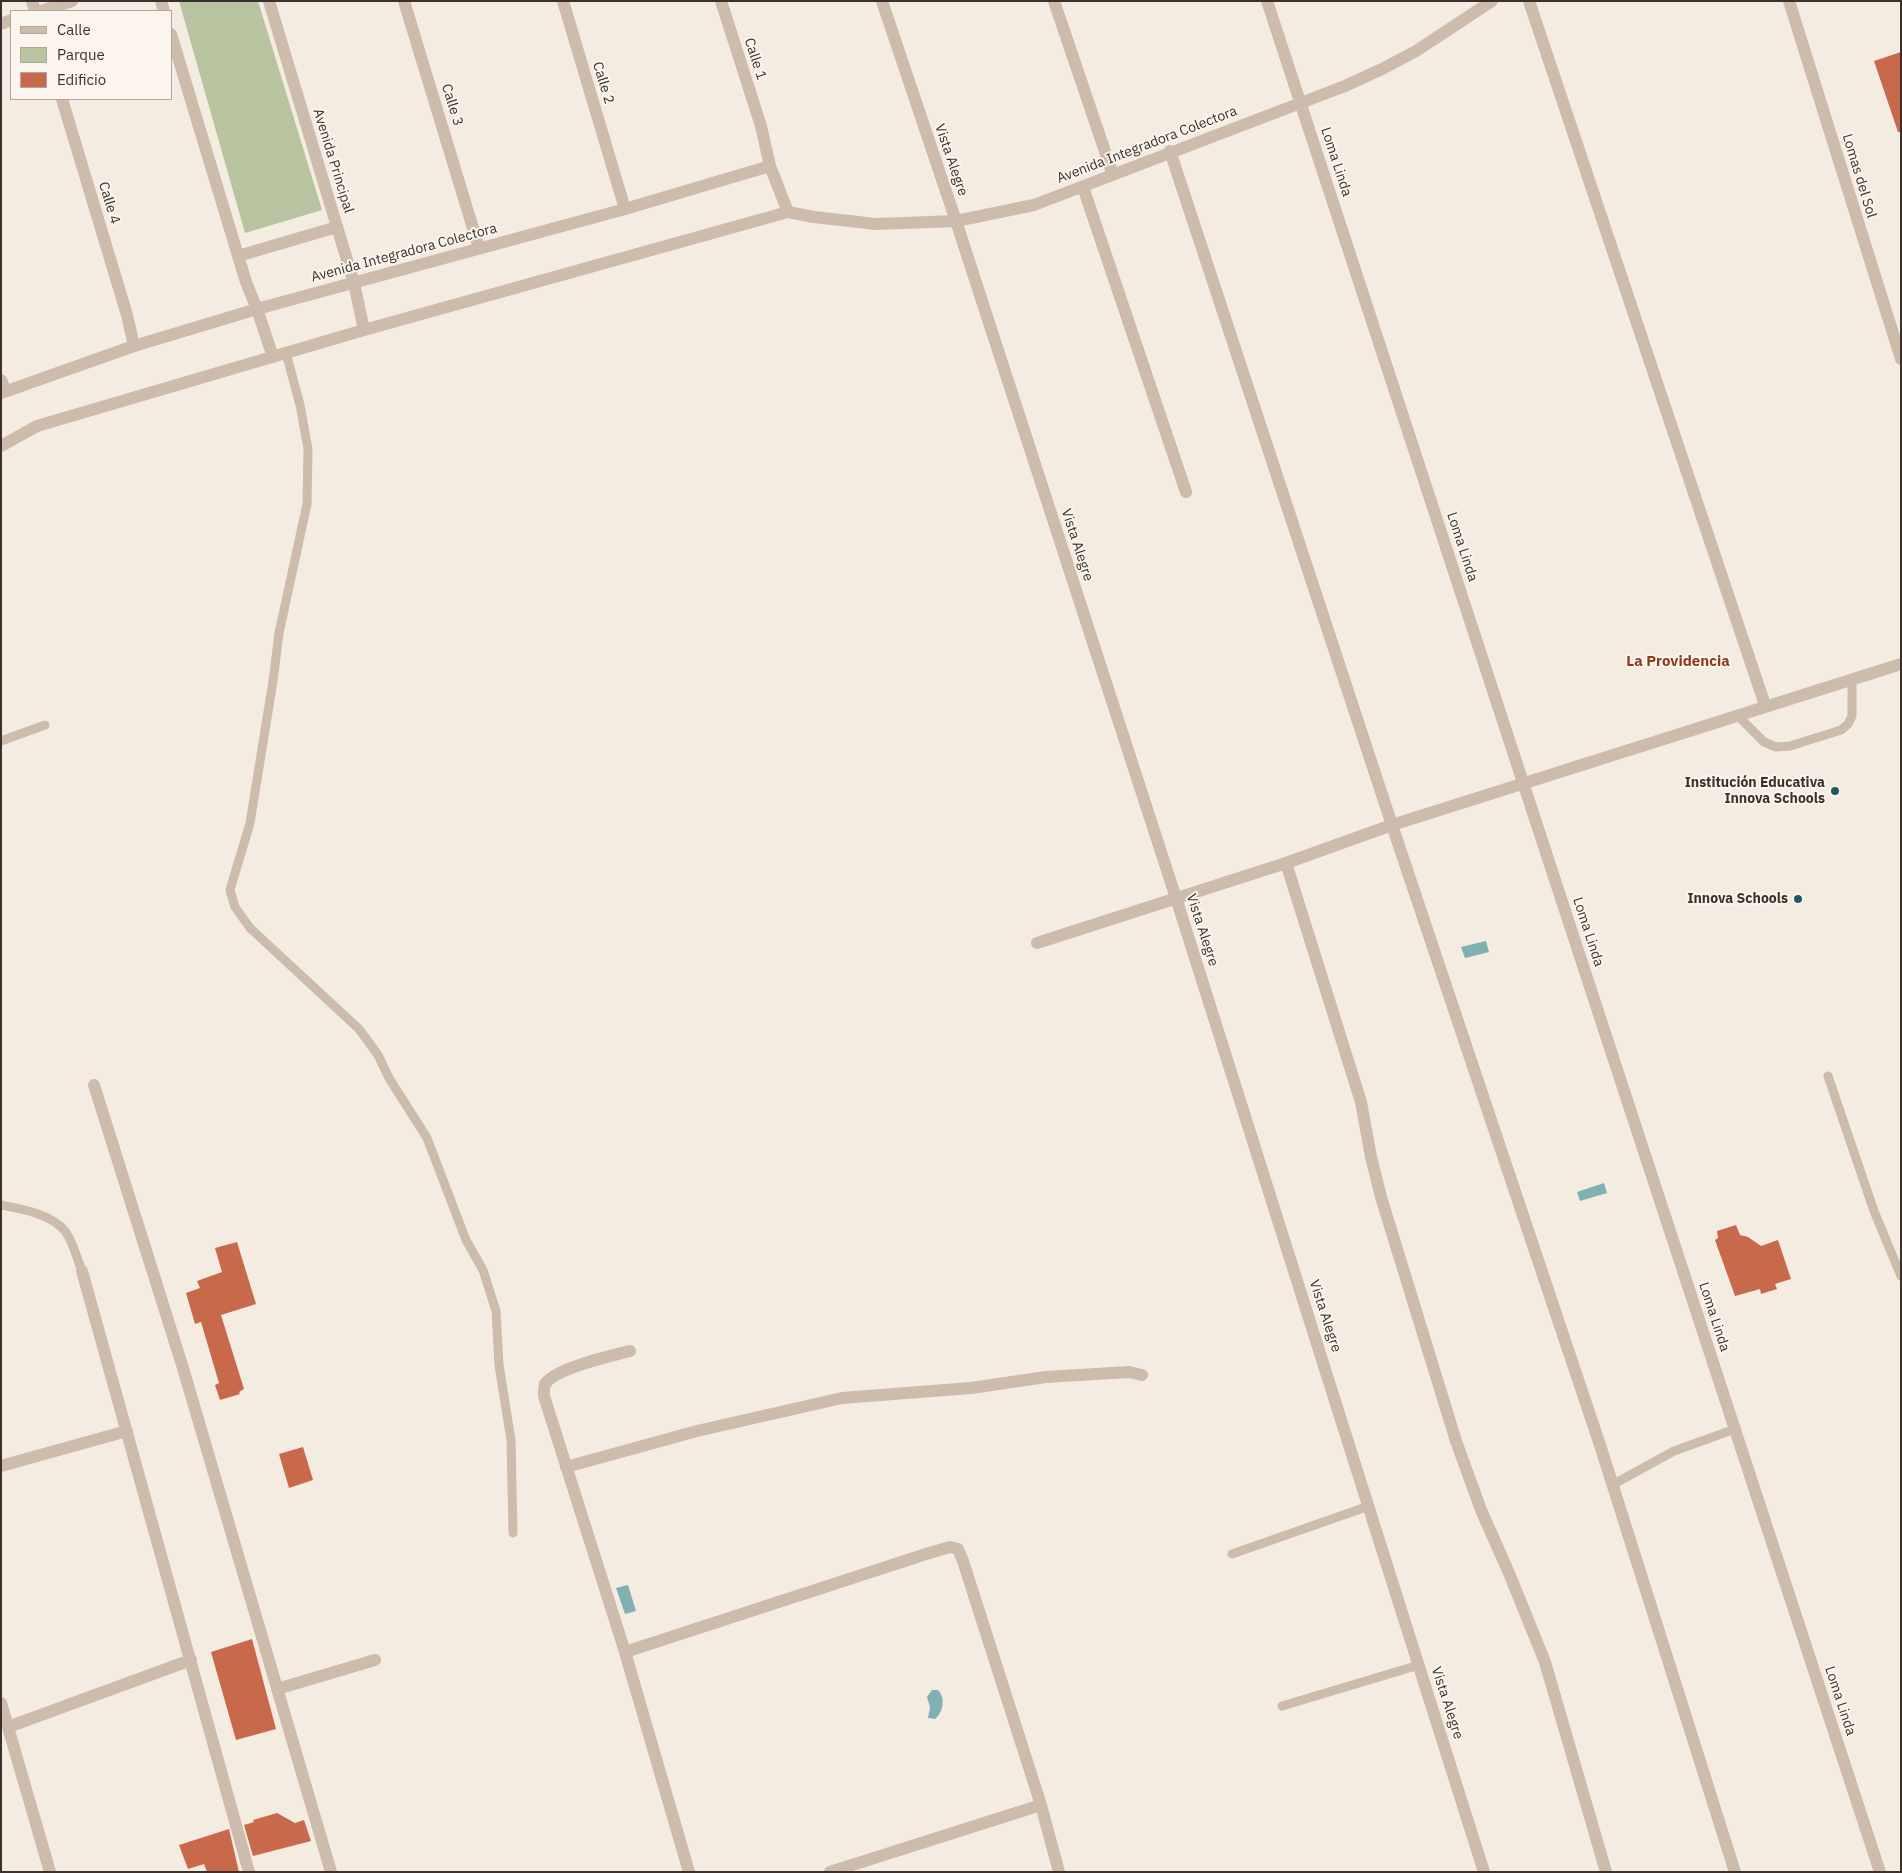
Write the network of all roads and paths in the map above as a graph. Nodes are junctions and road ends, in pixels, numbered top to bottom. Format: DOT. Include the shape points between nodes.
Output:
graph roads {
  1 [pos="72,1"];
  2 [pos="269,1"];
  3 [pos="404,1"];
  4 [pos="563,1"];
  5 [pos="721,1"];
  6 [pos="882,1"];
  7 [pos="1054,1"];
  8 [pos="1267,1"];
  9 [pos="1492,1"];
  10 [pos="1529,1"];
  11 [pos="1789,1"];
  12 [pos="44,10"];
  13 [pos="172,37"];
  14 [pos="62,100"];
  15 [pos="1300,103"];
  16 [pos="1170,151"];
  17 [pos="770,166"];
  18 [pos="1114,175"];
  19 [pos="1083,186"];
  20 [pos="625,210"];
  21 [pos="788,212"];
  22 [pos="956,220"];
  23 [pos="337,227"];
  24 [pos="479,248"];
  25 [pos="238,256"];
  26 [pos="354,283"];
  27 [pos="257,308"];
  28 [pos="364,330"];
  29 [pos="134,346"];
  30 [pos="286,353"];
  31 [pos="273,357"];
  32 [pos="1901,359"];
  33 [pos="3,388"];
  34 [pos="1,446"];
  35 [pos="1186,492"];
  36 [pos="1901,664"];
  37 [pos="1852,678"];
  38 [pos="1765,705"];
  39 [pos="1737,715"];
  40 [pos="45,725"];
  41 [pos="1,741"];
  42 [pos="1523,783"];
  43 [pos="1392,825"];
  44 [pos="1286,863"];
  45 [pos="1176,898"];
  46 [pos="1037,943"];
  47 [pos="1828,1076"];
  48 [pos="94,1086"];
  49 [pos="1,1205"];
  50 [pos="82,1271"];
  51 [pos="1901,1276"];
  52 [pos="630,1351"];
  53 [pos="1142,1375"];
  54 [pos="1735,1428"];
  55 [pos="127,1431"];
  56 [pos="1,1466"];
  57 [pos="566,1467"];
  58 [pos="1612,1484"];
  59 [pos="1369,1506"];
  60 [pos="513,1533"];
  61 [pos="1232,1554"];
  62 [pos="625,1652"];
  63 [pos="190,1660"];
  64 [pos="375,1660"];
  65 [pos="1419,1665"];
  66 [pos="277,1689"];
  67 [pos="1,1703"];
  68 [pos="1282,1706"];
  69 [pos="8,1727"];
  70 [pos="1041,1806"];
  71 [pos="50,1872"];
  72 [pos="249,1872"];
  73 [pos="331,1872"];
  74 [pos="689,1872"];
  75 [pos="830,1872"];
  76 [pos="1059,1872"];
  77 [pos="1484,1872"];
  78 [pos="1606,1872"];
  79 [pos="1735,1872"];
  80 [pos="1880,1872"];
  1 -- 12 [label="street"];
  2 -- 23 [label="street, Avenida Principal"];
  3 -- 24 [label="street, Calle 3"];
  4 -- 20 [label="street, Calle 2"];
  5 -- 17 [label="street, Calle 1" via="761,126"];
  6 -- 22 [label="street, Vista Alegre"];
  7 -- 18 [label="street"];
  8 -- 15 [label="street, Loma Linda"];
  9 -- 15 [label="street, Avenida Integradora Colectora" via="1416,51 1382,69"];
  10 -- 38 [label="street"];
  11 -- 32 [label="street, Lomas del Sol"];
  13 -- 25 [label="street"];
  14 -- 29 [label="street, Calle 4"];
  15 -- 16 [label="street, Avenida Integradora Colectora"];
  15 -- 42 [label="street, Loma Linda"];
  16 -- 18 [label="street, Avenida Integradora Colectora"];
  16 -- 43 [label="street"];
  17 -- 20 [label="street, Avenida Integradora Colectora"];
  17 -- 21 [label="street"];
  18 -- 19 [label="street, Avenida Integradora Colectora"];
  19 -- 22 [label="street, Avenida Integradora Colectora" via="1034,205"];
  19 -- 35 [label="street"];
  20 -- 24 [label="street, Avenida Integradora Colectora"];
  21 -- 22 [label="street, Avenida Integradora Colectora" via="876,224"];
  21 -- 28 [label="street, Avenida Integradora Colectora"];
  22 -- 45 [label="street, Vista Alegre"];
  23 -- 25 [label="street"];
  23 -- 26 [label="street, Avenida Principal"];
  24 -- 26 [label="street, Avenida Integradora Colectora"];
  25 -- 27 [label="street"];
  26 -- 27 [label="street, Avenida Integradora Colectora"];
  26 -- 28 [label="street, Avenida Principal"];
  27 -- 29 [label="street, Avenida Integradora Colectora"];
  27 -- 31 [label="street"];
  28 -- 30 [label="street, Avenida Integradora Colectora"];
  29 -- 33 [label="street, Avenida Integradora Colectora"];
  30 -- 31 [label="street, Avenida Integradora Colectora"];
  30 -- 60 [label="lane" via="308,449 307,504 279,633 250,823 230,890 235,907 250,928 359,1029 427,1138 466,1240 483,1270 496,1311 499,1365 512,1440"];
  31 -- 34 [label="street, Avenida Integradora Colectora" via="37,426"];
  36 -- 37 [label="street"];
  37 -- 38 [label="street"];
  37 -- 39 [label="lane" via="1852,716 1841,730 1790,746 1776,747 1764,742"];
  38 -- 39 [label="street"];
  39 -- 42 [label="street"];
  40 -- 41 [label="lane"];
  42 -- 43 [label="street"];
  42 -- 54 [label="street, Loma Linda"];
  43 -- 44 [label="street"];
  43 -- 58 [label="street"];
  44 -- 45 [label="street"];
  44 -- 78 [label="street" via="1361,1102 1381,1197 1456,1441 1481,1510 1545,1662"];
  45 -- 46 [label="street"];
  45 -- 59 [label="street, Vista Alegre"];
  47 -- 51 [label="lane" via="1874,1211"];
  48 -- 66 [label="street" via="183,1368"];
  49 -- 50 [label="lane" via="20,1208 58,1225 66,1232"];
  50 -- 55 [label="street"];
  52 -- 57 [label="street" via="568,1369 544,1385 544,1396"];
  53 -- 57 [label="street" via="1128,1372 1046,1377 971,1388 842,1398 697,1431"];
  54 -- 58 [label="lane" via="1674,1452"];
  54 -- 80 [label="street, Loma Linda"];
  55 -- 56 [label="street"];
  55 -- 63 [label="street"];
  57 -- 62 [label="street"];
  58 -- 79 [label="street"];
  59 -- 61 [label="lane"];
  59 -- 65 [label="street, Vista Alegre"];
  62 -- 70 [label="street" via="926,1554 950,1547 958,1549"];
  62 -- 74 [label="street"];
  63 -- 69 [label="street"];
  63 -- 72 [label="street"];
  64 -- 66 [label="street"];
  65 -- 68 [label="lane"];
  65 -- 77 [label="street, Vista Alegre"];
  66 -- 73 [label="street"];
  67 -- 69 [label="street"];
  69 -- 71 [label="street"];
  70 -- 75 [label="street"];
  70 -- 76 [label="street"];
}
